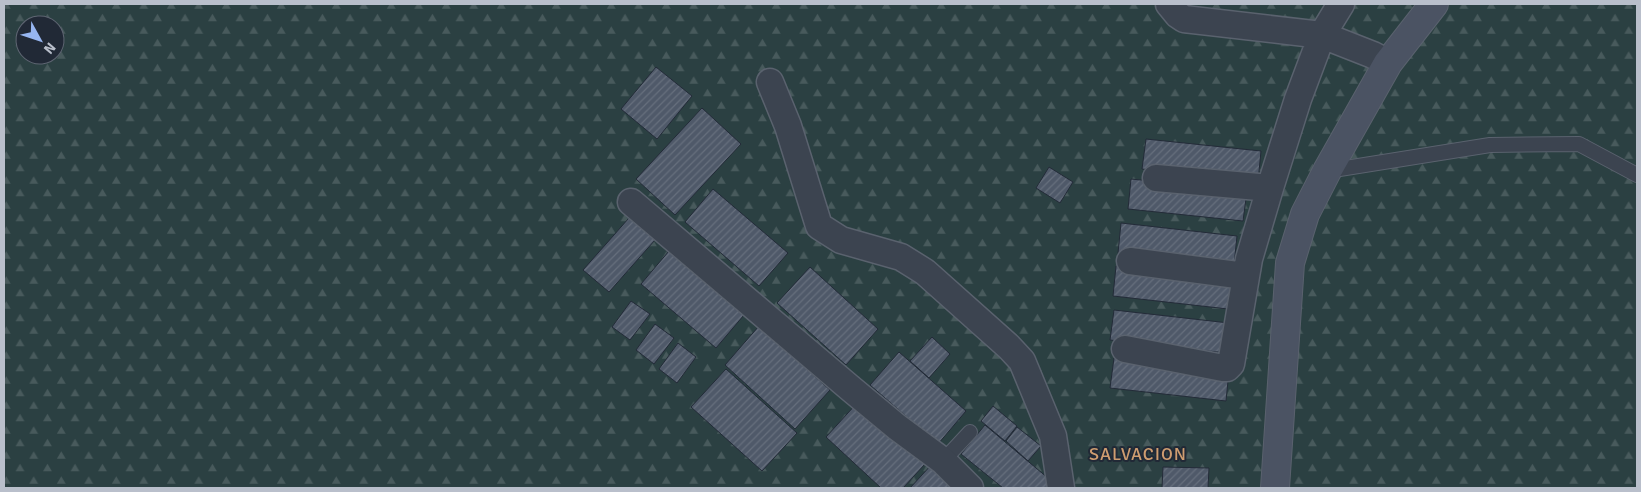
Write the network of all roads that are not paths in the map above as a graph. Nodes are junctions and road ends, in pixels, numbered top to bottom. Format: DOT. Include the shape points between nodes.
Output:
graph roads {
  1 [pos="1170,4"];
  2 [pos="1341,4"];
  3 [pos="1431,5"];
  4 [pos="1322,35"];
  5 [pos="1388,63"];
  6 [pos="770,82"];
  7 [pos="1327,171"];
  8 [pos="1637,175"];
  9 [pos="1156,178"];
  10 [pos="1270,188"];
  11 [pos="631,202"];
  12 [pos="1130,261"];
  13 [pos="1246,276"];
  14 [pos="1125,349"];
  15 [pos="970,432"];
  16 [pos="943,461"];
  17 [pos="970,488"];
  18 [pos="1061,488"];
  19 [pos="1275,488"];
  1 -- 4 [label="street" via="1184,18"];
  2 -- 4 [label="street"];
  3 -- 5 [label="main road"];
  4 -- 5 [label="street"];
  4 -- 10 [label="street"];
  5 -- 7 [label="main road"];
  6 -- 18 [label="street" via="788,126 819,226 841,240 901,257 925,272 1022,361 1053,436"];
  7 -- 8 [label="lane" via="1490,144 1579,144"];
  7 -- 19 [label="main road" via="1305,214 1290,262"];
  9 -- 10 [label="street"];
  10 -- 13 [label="street"];
  11 -- 16 [label="street" via="850,388"];
  12 -- 13 [label="street"];
  13 -- 14 [label="street" via="1231,364 1227,368"];
  15 -- 16 [label="lane"];
  16 -- 17 [label="street"];
}
